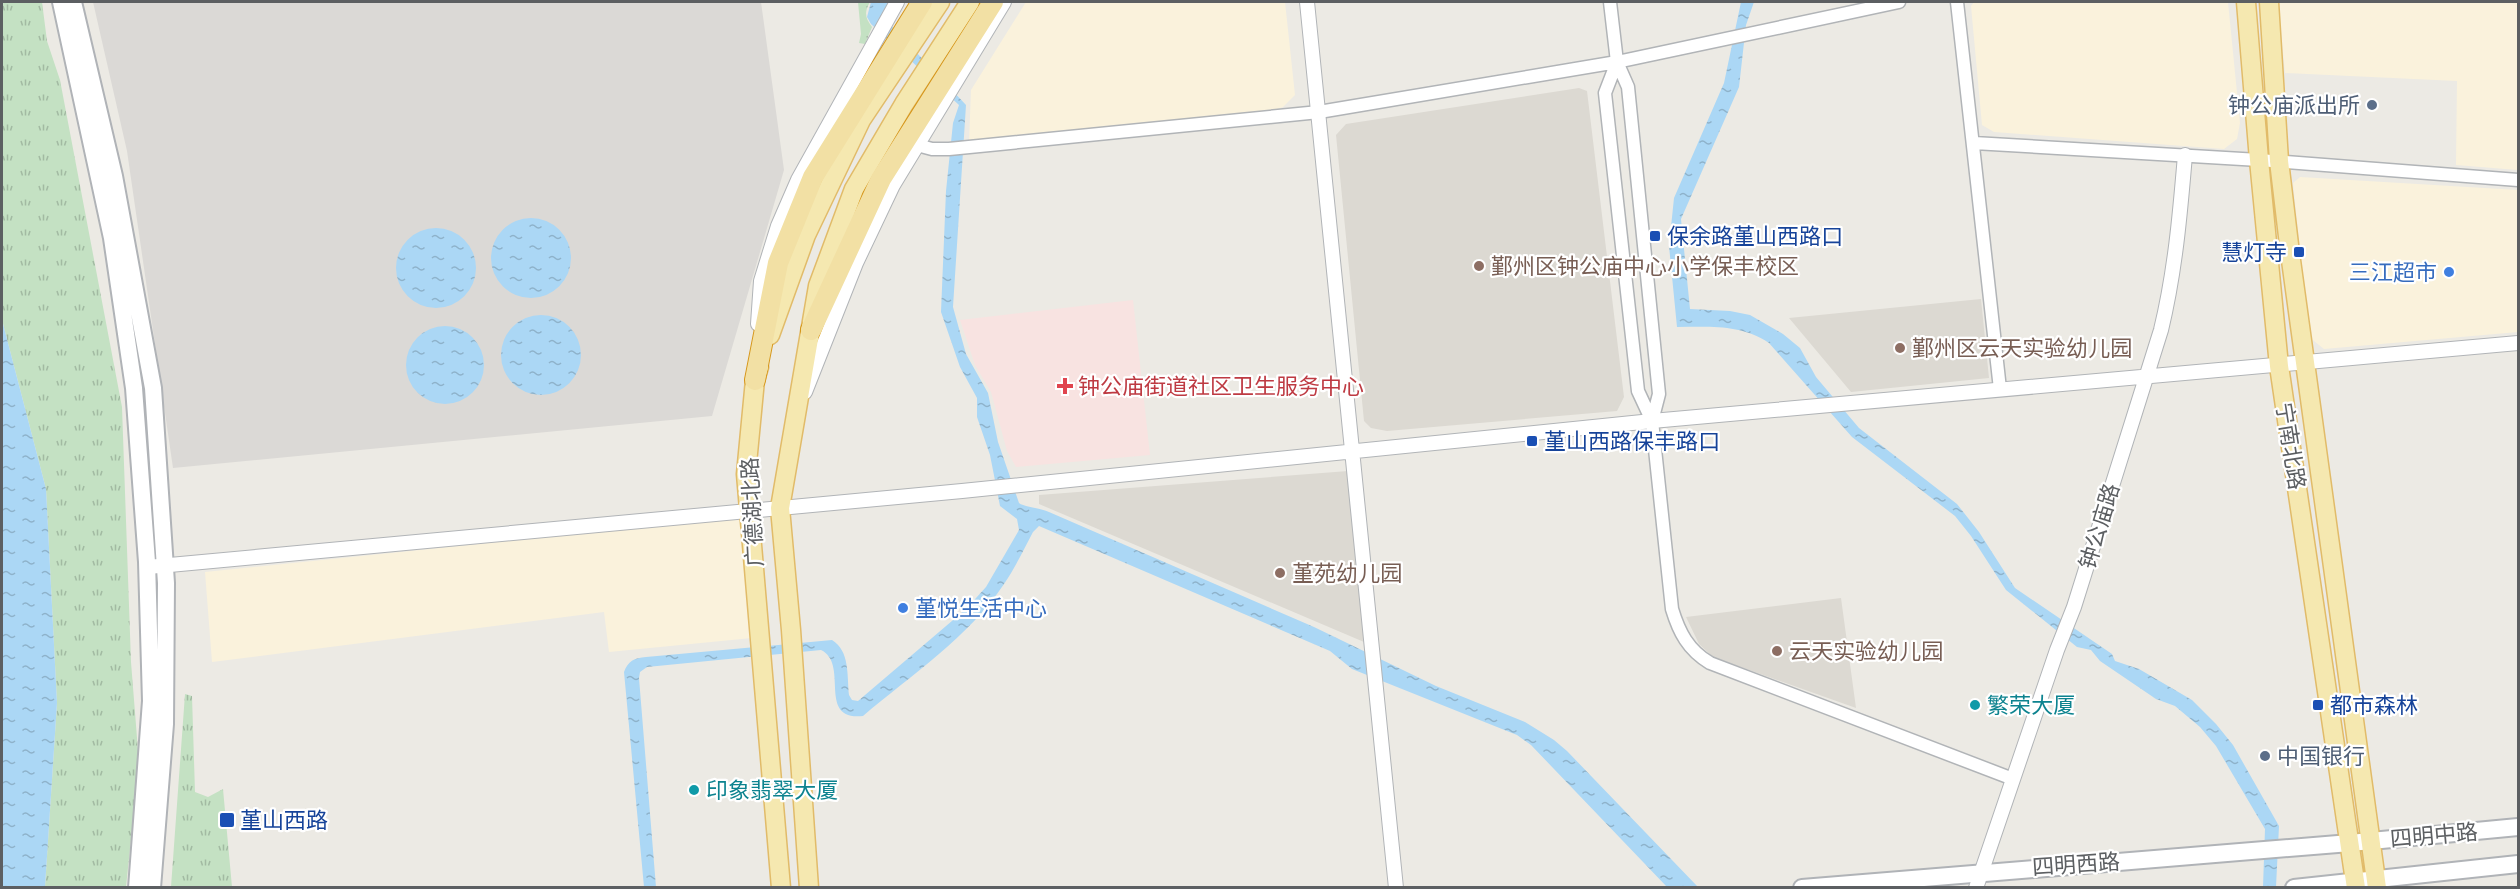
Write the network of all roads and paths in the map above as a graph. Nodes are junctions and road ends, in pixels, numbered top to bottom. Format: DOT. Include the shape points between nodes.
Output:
graph roads {
  1 [pos="61,2"];
  2 [pos="73,2"];
  3 [pos="897,2"];
  4 [pos="922,2"];
  5 [pos="940,2"];
  6 [pos="970,2"];
  7 [pos="993,2"];
  8 [pos="1004,2"];
  9 [pos="1307,2"];
  10 [pos="1611,2"];
  11 [pos="1899,2"];
  12 [pos="1957,2"];
  13 [pos="2247,2"];
  14 [pos="2269,2"];
  15 [pos="1617,62"];
  16 [pos="1319,112"];
  17 [pos="1974,142"];
  18 [pos="917,144"];
  19 [pos="2185,155"];
  20 [pos="2259,160"];
  21 [pos="2279,161"];
  22 [pos="2518,180"];
  23 [pos="810,330"];
  24 [pos="2518,343"];
  25 [pos="2304,364"];
  26 [pos="2279,366"];
  27 [pos="2145,376"];
  28 [pos="755,380"];
  29 [pos="2000,389"];
  30 [pos="797,413"];
  31 [pos="1652,421"];
  32 [pos="1354,452"];
  33 [pos="780,508"];
  34 [pos="750,511"];
  35 [pos="165,565"];
  36 [pos="147,567"];
  37 [pos="2013,779"];
  38 [pos="2518,827"];
  39 [pos="2372,841"];
  40 [pos="2350,843"];
  41 [pos="2518,864"];
  42 [pos="1979,879"];
  43 [pos="2376,883"];
  44 [pos="2356,884"];
  45 [pos="137,888"];
  46 [pos="152,888"];
  47 [pos="780,888"];
  48 [pos="809,888"];
  49 [pos="1396,888"];
  50 [pos="1802,888"];
  51 [pos="2294,888"];
  1 -- 36 [label="main road" via="112,238 130,352"];
  2 -- 35 [label="main road" via="116,186 153,388"];
  3 -- 28 [label="street" via="798,180 778,226 761,281"];
  4 -- 28 [label="highway" via="813,177 778,263"];
  5 -- 28 [label="main road, 广德湖北路" via="861,120 806,235"];
  6 -- 23 [label="main road, 广德湖北路" via="854,189 818,286"];
  7 -- 23 [label="highway" via="881,179"];
  8 -- 18 [label="street"];
  9 -- 16 [label="street"];
  10 -- 15 [label="street"];
  11 -- 15 [label="street"];
  12 -- 17 [label="street"];
  13 -- 20 [label="main road, 宁南北路"];
  14 -- 21 [label="main road, 宁南北路"];
  15 -- 16 [label="street"];
  15 -- 31 [label="street" via="1628,87 1659,394"];
  15 -- 31 [label="street" via="1605,93 1638,391"];
  16 -- 18 [label="street" via="949,149"];
  16 -- 32 [label="street"];
  17 -- 19 [label="street"];
  17 -- 29 [label="street"];
  18 -- 30 [label="street" via="856,263"];
  19 -- 20 [label="street"];
  19 -- 27 [label="street, 钟公庙路" via="2172,284"];
  20 -- 21 [label="street"];
  20 -- 26 [label="main road, 宁南北路"];
  21 -- 22 [label="street"];
  21 -- 25 [label="main road, 宁南北路"];
  23 -- 30 [label="main road, 广德湖北路"];
  24 -- 25 [label="street"];
  25 -- 26 [label="street"];
  25 -- 39 [label="main road, 宁南北路"];
  26 -- 27 [label="street"];
  26 -- 40 [label="main road, 宁南北路"];
  27 -- 29 [label="street"];
  27 -- 37 [label="street, 钟公庙路" via="2074,607"];
  28 -- 34 [label="main road, 广德湖北路" via="746,474"];
  29 -- 31 [label="street"];
  30 -- 33 [label="main road, 广德湖北路"];
  31 -- 32 [label="street"];
  31 -- 37 [label="street" via="1672,609 1678,630 1695,654"];
  32 -- 33 [label="street"];
  32 -- 49 [label="street"];
  33 -- 34 [label="street"];
  33 -- 48 [label="main road, 广德湖北路"];
  34 -- 35 [label="street"];
  34 -- 47 [label="main road, 广德湖北路"];
  35 -- 36 [label="street"];
  35 -- 46 [label="main road" via="165,724"];
  36 -- 45 [label="main road" via="152,701"];
  37 -- 42 [label="street, 钟公庙路"];
  38 -- 39 [label="main road, 四明中路"];
  39 -- 40 [label="main road, 四明中路"];
  39 -- 43 [label="main road, 宁南北路"];
  40 -- 42 [label="main road, 四明西路"];
  40 -- 44 [label="main road, 宁南北路"];
  41 -- 43 [label="main road, 四明中路"];
  42 -- 50 [label="main road, 四明西路"];
  43 -- 44 [label="main road, 四明中路"];
  44 -- 51 [label="main road"];
}
